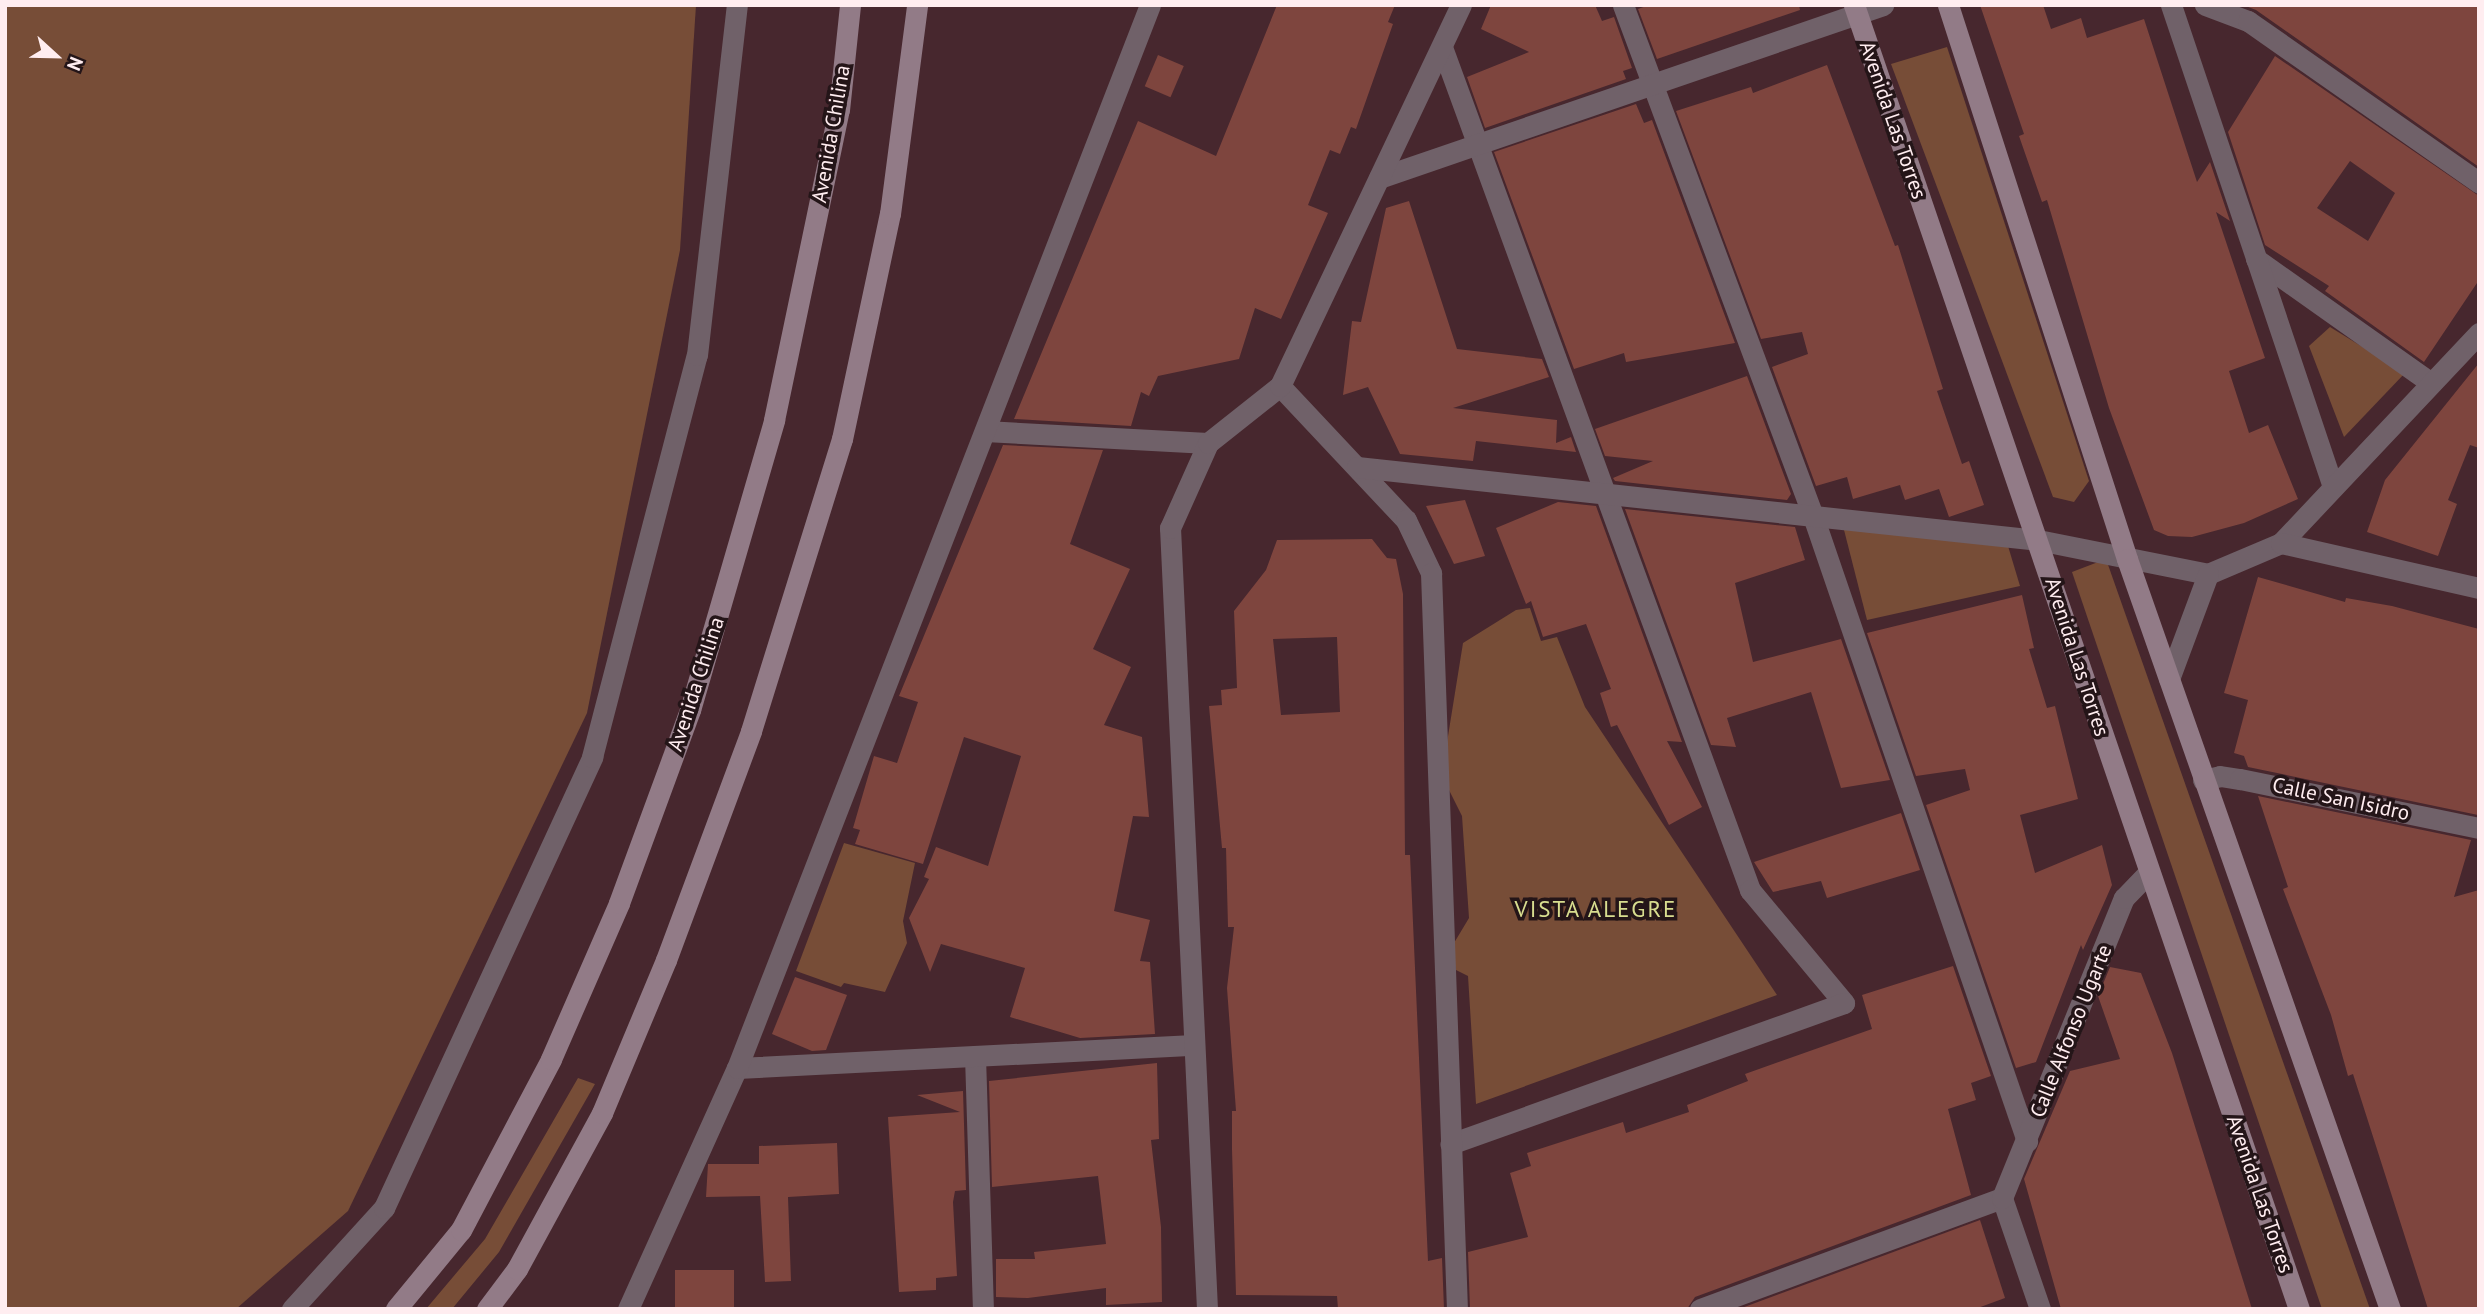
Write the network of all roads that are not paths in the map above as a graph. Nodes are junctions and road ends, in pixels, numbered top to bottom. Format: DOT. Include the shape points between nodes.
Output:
graph roads {
  1 [pos="737,5"];
  2 [pos="850,5"];
  3 [pos="917,5"];
  4 [pos="1150,5"];
  5 [pos="1461,5"];
  6 [pos="1623,5"];
  7 [pos="1883,5"];
  8 [pos="1948,5"];
  9 [pos="2171,5"];
  10 [pos="2205,5"];
  11 [pos="1855,9"];
  12 [pos="1442,47"];
  13 [pos="1653,85"];
  14 [pos="1480,144"];
  15 [pos="1379,178"];
  16 [pos="2479,183"];
  17 [pos="2256,259"];
  18 [pos="2474,343"];
  19 [pos="2431,383"];
  20 [pos="1280,386"];
  21 [pos="985,431"];
  22 [pos="1208,443"];
  23 [pos="1357,467"];
  24 [pos="2333,487"];
  25 [pos="1607,495"];
  26 [pos="1813,516"];
  27 [pos="2038,540"];
  28 [pos="2281,543"];
  29 [pos="2127,559"];
  30 [pos="2208,574"];
  31 [pos="2479,588"];
  32 [pos="2169,679"];
  33 [pos="2203,780"];
  34 [pos="2479,828"];
  35 [pos="2149,872"];
  36 [pos="1193,1045"];
  37 [pos="975,1056"];
  38 [pos="737,1068"];
  39 [pos="2027,1141"];
  40 [pos="1450,1143"];
  41 [pos="2002,1198"];
  42 [pos="292,1309"];
  43 [pos="396,1309"];
  44 [pos="487,1309"];
  45 [pos="628,1309"];
  46 [pos="983,1309"];
  47 [pos="1206,1309"];
  48 [pos="1457,1309"];
  49 [pos="1700,1309"];
  50 [pos="2040,1309"];
  51 [pos="2299,1309"];
  52 [pos="2390,1309"];
  1 -- 42 [label="street" via="697,355 593,757 384,1208"];
  2 -- 43 [label="main road, Avenida Chilina" via="839,110 774,420 690,710 619,903 551,1059 461,1230"];
  3 -- 44 [label="main road" via="890,214 842,439 751,731 603,1113 517,1269"];
  4 -- 21 [label="street"];
  5 -- 12 [label="street"];
  6 -- 13 [label="street"];
  7 -- 11 [label="street"];
  8 -- 29 [label="main road"];
  9 -- 17 [label="street"];
  10 -- 16 [label="street" via="2248,21"];
  11 -- 13 [label="street"];
  11 -- 27 [label="main road, Avenida Las Torres"];
  12 -- 14 [label="street"];
  12 -- 15 [label="street"];
  13 -- 14 [label="street"];
  13 -- 26 [label="street"];
  14 -- 15 [label="street"];
  14 -- 25 [label="street"];
  15 -- 20 [label="street"];
  17 -- 19 [label="street"];
  17 -- 24 [label="street"];
  18 -- 19 [label="street"];
  19 -- 24 [label="street"];
  20 -- 22 [label="street"];
  20 -- 23 [label="street"];
  21 -- 22 [label="street"];
  21 -- 38 [label="street"];
  22 -- 36 [label="street" via="1170,528"];
  23 -- 25 [label="street"];
  23 -- 40 [label="street" via="1406,520 1431,573"];
  24 -- 28 [label="street"];
  25 -- 26 [label="street"];
  25 -- 40 [label="street" via="1750,890 1844,1003"];
  26 -- 27 [label="street"];
  26 -- 39 [label="street"];
  27 -- 29 [label="street"];
  27 -- 35 [label="main road, Avenida Las Torres"];
  28 -- 30 [label="street"];
  28 -- 31 [label="street"];
  29 -- 30 [label="street"];
  29 -- 32 [label="main road"];
  30 -- 32 [label="street"];
  32 -- 33 [label="main road"];
  33 -- 34 [label="street, Calle San Isidro" via="2220,776 2240,779"];
  33 -- 52 [label="main road"];
  35 -- 39 [label="street, Calle Alfonso Ugarte" via="2124,898"];
  35 -- 51 [label="main road, Avenida Las Torres"];
  36 -- 37 [label="street"];
  36 -- 47 [label="street"];
  37 -- 38 [label="street"];
  37 -- 46 [label="street"];
  38 -- 45 [label="street"];
  39 -- 41 [label="street, Calle Alfonso Ugarte"];
  40 -- 48 [label="street"];
  41 -- 49 [label="street"];
  41 -- 50 [label="street"];
}
